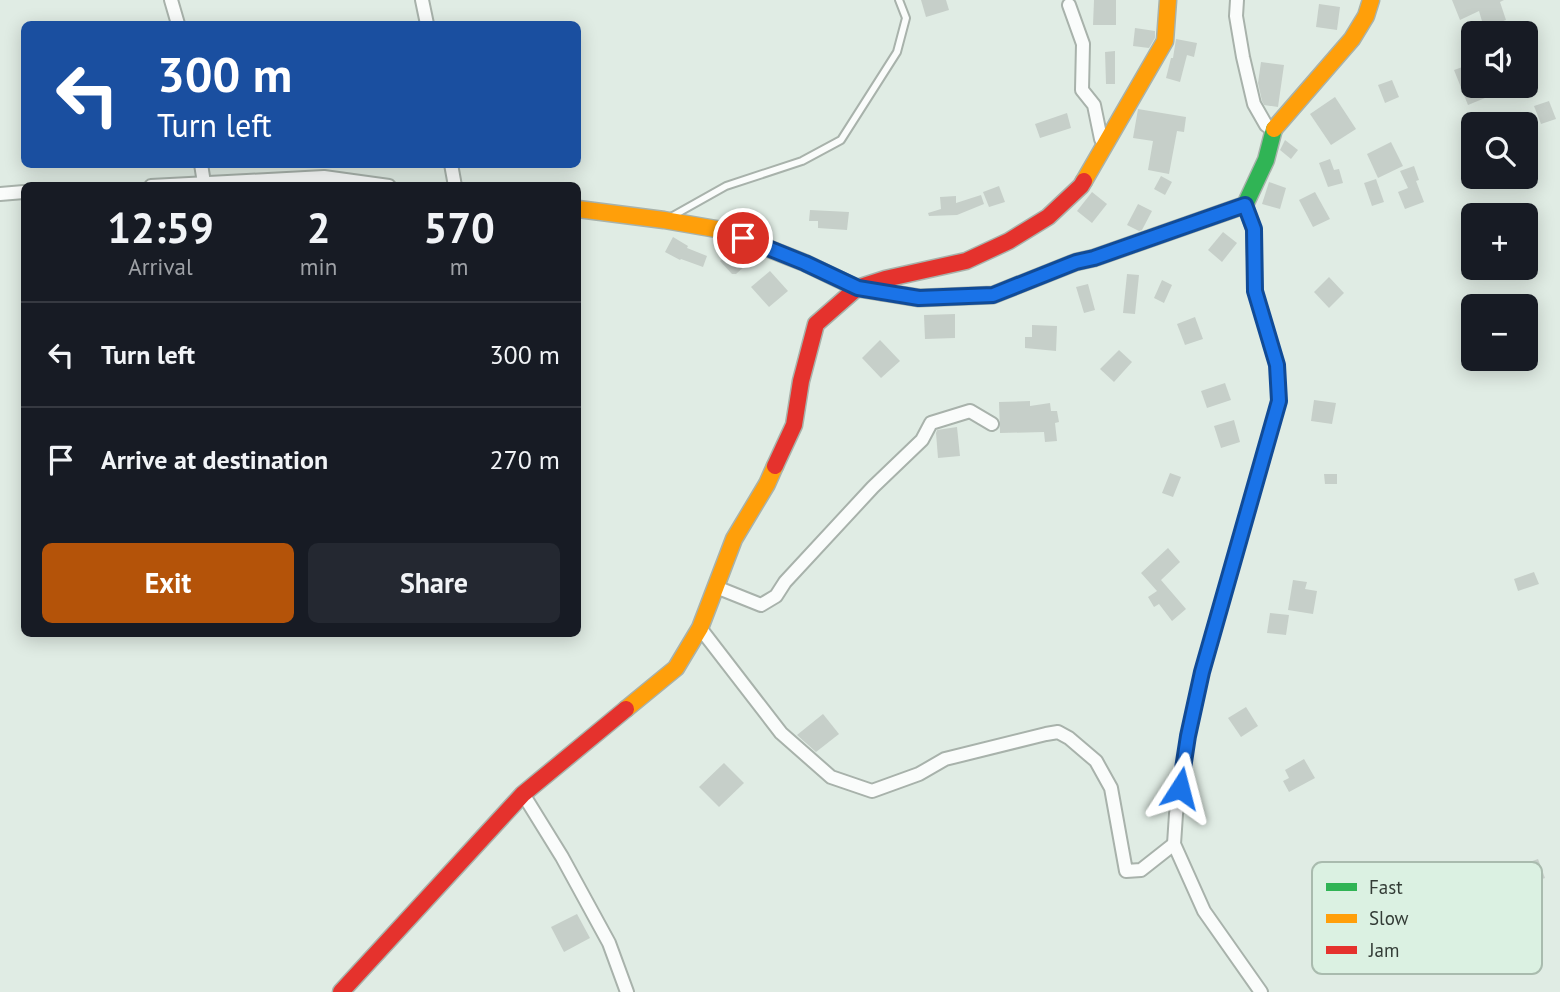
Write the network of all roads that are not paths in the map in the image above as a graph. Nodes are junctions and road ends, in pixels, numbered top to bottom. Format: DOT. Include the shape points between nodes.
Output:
graph roads {
  1 [pos="171,0"];
  2 [pos="422,0"];
  3 [pos="899,0"];
  4 [pos="1168,0"];
  5 [pos="1237,0"];
  6 [pos="1371,0"];
  7 [pos="1069,5"];
  8 [pos="177,21"];
  9 [pos="426,21"];
  10 [pos="1273,130"];
  11 [pos="1105,145"];
  12 [pos="322,171"];
  13 [pos="214,182"];
  14 [pos="371,182"];
  15 [pos="21,192"];
  16 [pos="0,194"];
  17 [pos="1245,205"];
  18 [pos="581,209"];
  19 [pos="664,220"];
  20 [pos="858,288"];
  21 [pos="992,424"];
  22 [pos="716,587"];
  23 [pos="700,628"];
  24 [pos="523,794"];
  25 [pos="1174,844"];
  26 [pos="341,992"];
  27 [pos="627,992"];
  28 [pos="1261,992"];
  1 -- 8 [label="street"];
  2 -- 9 [label="street"];
  3 -- 19 [label="lane" via="906,18 897,52 841,140 802,161 726,186"];
  4 -- 11 [label="street" via="1165,41"];
  5 -- 10 [label="street" via="1236,16 1254,104"];
  6 -- 10 [label="street" via="1352,39"];
  7 -- 11 [label="street" via="1083,44 1082,90 1094,105"];
  10 -- 17 [label="street" via="1260,175"];
  11 -- 20 [label="street" via="1081,186 1048,217 1009,241 966,261"];
  12 -- 13 [label="street"];
  12 -- 14 [label="street"];
  15 -- 16 [label="street"];
  17 -- 20 [label="street" via="993,295 919,298"];
  17 -- 25 [label="street" via="1254,229 1255,291 1277,365 1279,401 1202,672"];
  18 -- 19 [label="street"];
  19 -- 20 [label="street" via="722,230"];
  20 -- 22 [label="street" via="816,324 794,425 767,484 734,539"];
  21 -- 22 [label="street" via="970,411 932,423 922,440 769,601 761,605"];
  22 -- 23 [label="street"];
  23 -- 24 [label="street" via="676,668"];
  23 -- 25 [label="street" via="781,733 831,777 872,791 946,759 1058,733 1096,761 1111,788 1126,872 1141,870"];
  24 -- 26 [label="street"];
  24 -- 27 [label="street" via="609,943"];
  25 -- 28 [label="street" via="1204,911"];
}
